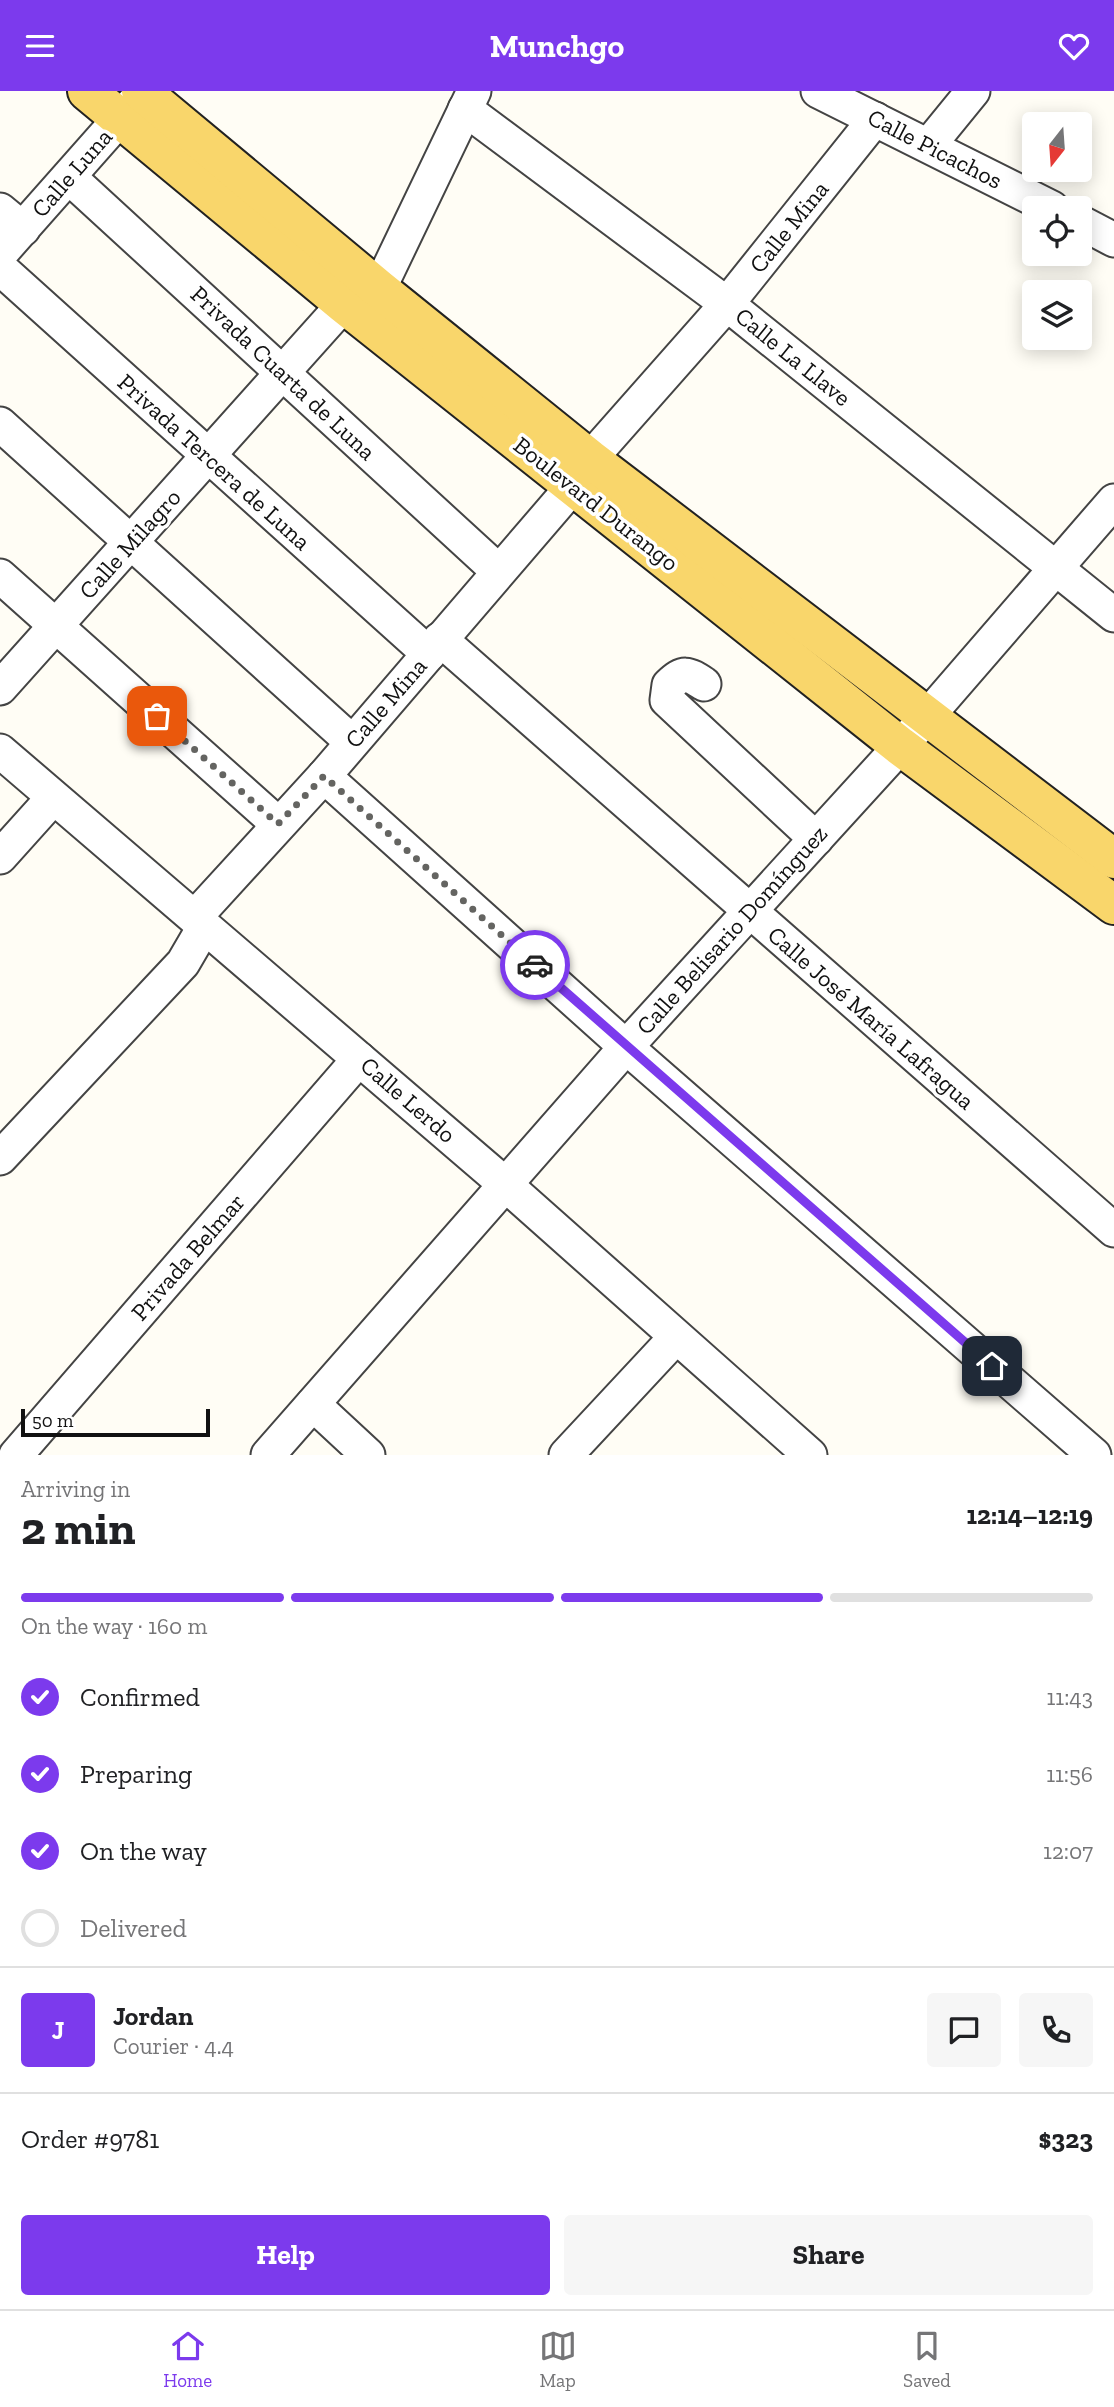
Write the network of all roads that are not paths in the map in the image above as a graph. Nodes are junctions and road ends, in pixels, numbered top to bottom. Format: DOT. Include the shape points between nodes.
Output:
graph roads {
  1 [pos="88,91"];
  2 [pos="818,91"];
  3 [pos="974,91"];
  4 [pos="137,98"];
  5 [pos="469,100"];
  6 [pos="875,119"];
  7 [pos="929,145"];
  8 [pos="69,177"];
  9 [pos="1029,196"];
  10 [pos="11,220"];
  11 [pos="1092,228"];
  12 [pos="1114,240"];
  13 [pos="0,254"];
  14 [pos="0,268"];
  15 [pos="379,289"];
  16 [pos="344,305"];
  17 [pos="727,305"];
  18 [pos="284,373"];
  19 [pos="0,424"];
  20 [pos="207,457"];
  21 [pos="582,473"];
  22 [pos="1114,501"];
  23 [pos="131,543"];
  24 [pos="1056,568"];
  25 [pos="497,570"];
  26 [pos="0,576"];
  27 [pos="1114,615"];
  28 [pos="57,626"];
  29 [pos="435,646"];
  30 [pos="704,684"];
  31 [pos="0,688"];
  32 [pos="926,718"];
  33 [pos="352,742"];
  34 [pos="900,746"];
  35 [pos="0,751"];
  36 [pos="324,776"];
  37 [pos="53,798"];
  38 [pos="278,824"];
  39 [pos="816,839"];
  40 [pos="0,857"];
  41 [pos="1114,859"];
  42 [pos="1114,905"];
  43 [pos="750,912"];
  44 [pos="200,922"];
  45 [pos="626,1047"];
  46 [pos="359,1059"];
  47 [pos="0,1158"];
  48 [pos="506,1185"];
  49 [pos="1114,1230"];
  50 [pos="676,1337"];
  51 [pos="313,1404"];
  52 [pos="16,1455"];
  53 [pos="268,1455"];
  54 [pos="368,1455"];
  55 [pos="566,1455"];
  56 [pos="810,1455"];
  57 [pos="1094,1455"];
  1 -- 4 [label="main road, Boulevard Durango"];
  2 -- 6 [label="street, Calle Picachos"];
  3 -- 7 [label="street"];
  4 -- 8 [label="street, Calle Luna"];
  4 -- 15 [label="main road, Boulevard Durango"];
  4 -- 16 [label="main road, Boulevard Durango"];
  5 -- 15 [label="street"];
  5 -- 17 [label="street, Calle La Llave"];
  6 -- 7 [label="street, Calle Picachos"];
  6 -- 17 [label="street, Calle Mina"];
  7 -- 9 [label="street, Calle Picachos"];
  8 -- 10 [label="street, Calle Luna"];
  8 -- 18 [label="street, Privada Cuarta de Luna"];
  10 -- 13 [label="street, Calle Luna"];
  11 -- 12 [label="street"];
  14 -- 20 [label="street, Privada Tercera de Luna"];
  15 -- 21 [label="main road, Boulevard Durango"];
  16 -- 18 [label="street, Calle Milagro"];
  16 -- 21 [label="main road, Boulevard Durango"];
  17 -- 21 [label="street, Calle Mina"];
  17 -- 24 [label="street, Calle La Llave"];
  18 -- 20 [label="street, Calle Milagro"];
  18 -- 25 [label="street, Privada Cuarta de Luna"];
  19 -- 23 [label="street"];
  20 -- 23 [label="street, Calle Milagro"];
  20 -- 29 [label="street, Privada Tercera de Luna"];
  21 -- 25 [label="street, Calle Mina"];
  21 -- 32 [label="main road, Boulevard Durango"];
  21 -- 34 [label="main road, Boulevard Durango"];
  22 -- 24 [label="street, Calle Belisario Domínguez"];
  23 -- 28 [label="street, Calle Milagro"];
  23 -- 33 [label="street"];
  24 -- 27 [label="street, Calle La Llave"];
  24 -- 32 [label="street, Calle Belisario Domínguez"];
  25 -- 29 [label="street, Calle Mina"];
  26 -- 28 [label="street"];
  28 -- 31 [label="street, Calle Milagro"];
  28 -- 38 [label="street"];
  29 -- 33 [label="street, Calle Mina"];
  29 -- 43 [label="street, Calle José María Lafragua"];
  30 -- 39 [label="street" via="681,674 668,685 667,700"];
  32 -- 34 [label="street, Calle Belisario Domínguez"];
  32 -- 41 [label="main road, Boulevard Durango"];
  33 -- 36 [label="street, Calle Mina"];
  34 -- 39 [label="street, Calle Belisario Domínguez"];
  34 -- 42 [label="main road, Boulevard Durango"];
  35 -- 37 [label="street, Calle Lerdo"];
  36 -- 38 [label="street, Calle Mina"];
  36 -- 45 [label="street"];
  37 -- 40 [label="street"];
  37 -- 44 [label="street, Calle Lerdo"];
  38 -- 44 [label="street, Calle Mina"];
  39 -- 43 [label="street, Calle Belisario Domínguez"];
  43 -- 45 [label="street, Calle Belisario Domínguez"];
  43 -- 49 [label="street, Calle José María Lafragua"];
  44 -- 46 [label="street, Calle Lerdo"];
  44 -- 47 [label="street, Calle Mina" via="183,963"];
  45 -- 48 [label="street, Calle Belisario Domínguez"];
  45 -- 57 [label="street"];
  46 -- 48 [label="street, Calle Lerdo"];
  46 -- 52 [label="street, Privada Belmar"];
  48 -- 50 [label="street, Calle Lerdo"];
  48 -- 51 [label="street, Calle Belisario Domínguez"];
  50 -- 55 [label="street"];
  50 -- 56 [label="street, Calle Lerdo"];
  51 -- 53 [label="street, Calle Belisario Domínguez"];
  51 -- 54 [label="street"];
}
